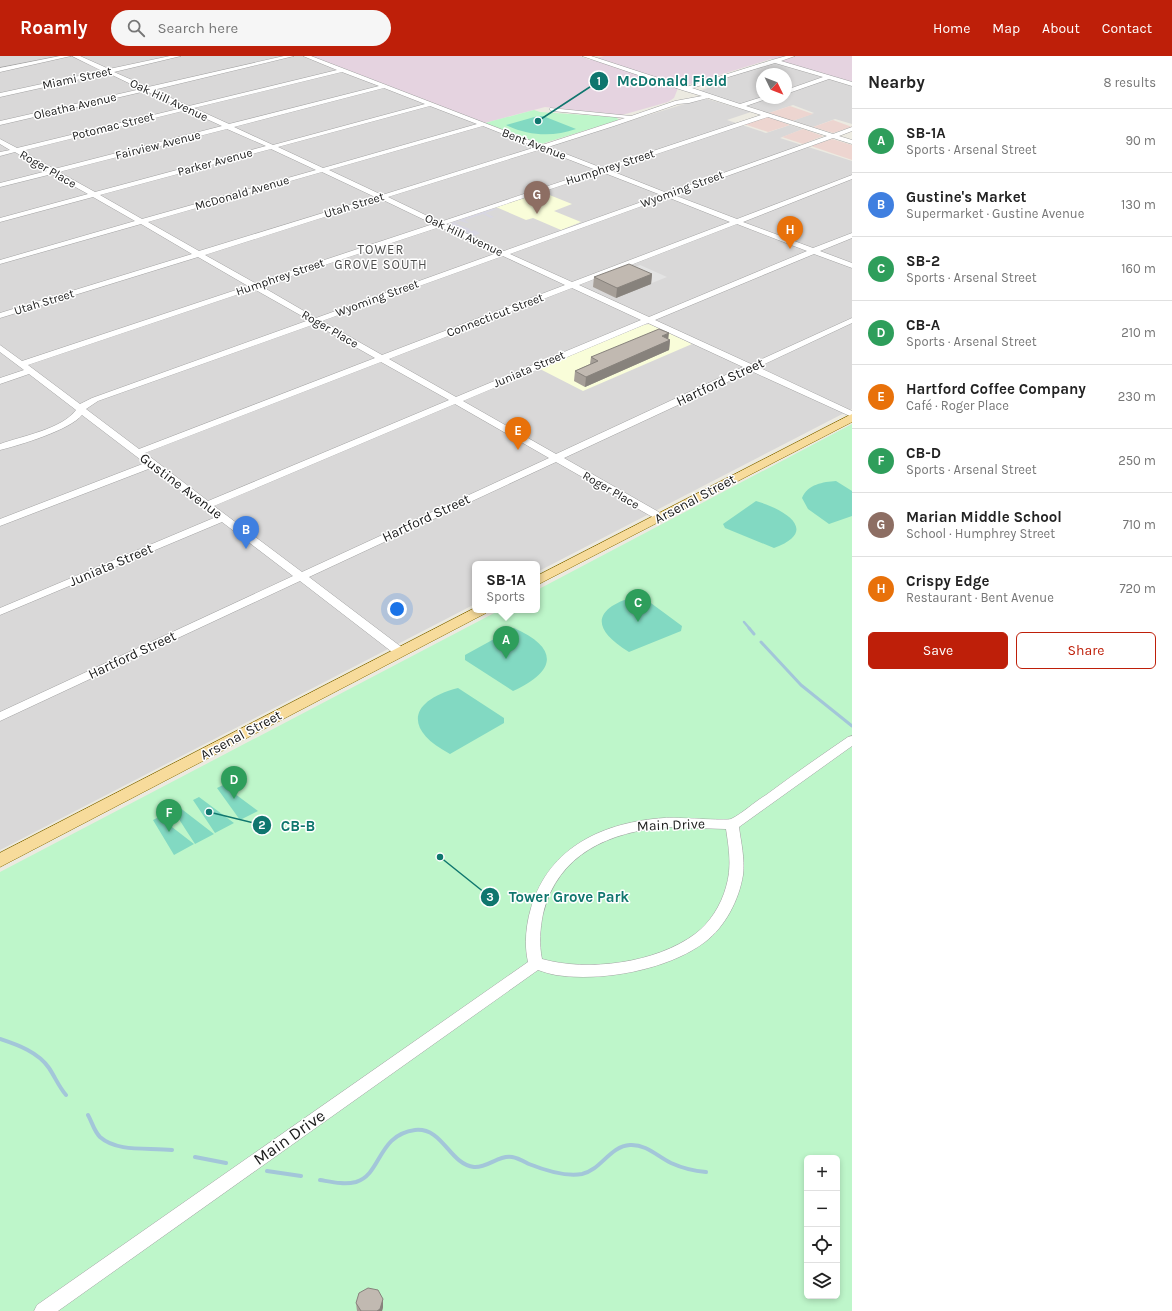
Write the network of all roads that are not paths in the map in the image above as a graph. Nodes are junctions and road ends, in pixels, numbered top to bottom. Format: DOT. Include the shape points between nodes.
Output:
graph roads {
  1 [pos="68,56"];
  2 [pos="76,56"];
  3 [pos="178,56"];
  4 [pos="291,56"];
  5 [pos="306,56"];
  6 [pos="585,56"];
  7 [pos="792,56"];
  8 [pos="774,61"];
  9 [pos="0,70"];
  10 [pos="344,70"];
  11 [pos="108,71"];
  12 [pos="830,78"];
  13 [pos="852,84"];
  14 [pos="386,86"];
  15 [pos="685,88"];
  16 [pos="148,89"];
  17 [pos="792,90"];
  18 [pos="0,95"];
  19 [pos="707,96"];
  20 [pos="756,101"];
  21 [pos="677,102"];
  22 [pos="431,104"];
  23 [pos="740,106"];
  24 [pos="188,108"];
  25 [pos="552,109"];
  26 [pos="767,115"];
  27 [pos="630,117"];
  28 [pos="0,123"];
  29 [pos="483,124"];
  30 [pos="228,127"];
  31 [pos="852,129"];
  32 [pos="833,136"];
  33 [pos="0,141"];
  34 [pos="852,142"];
  35 [pos="272,146"];
  36 [pos="542,146"];
  37 [pos="16,150"];
  38 [pos="0,154"];
  39 [pos="323,170"];
  40 [pos="602,170"];
  41 [pos="54,172"];
  42 [pos="852,177"];
  43 [pos="0,185"];
  44 [pos="94,195"];
  45 [pos="667,195"];
  46 [pos="380,196"];
  47 [pos="0,220"];
  48 [pos="141,221"];
  49 [pos="737,222"];
  50 [pos="438,224"];
  51 [pos="852,235"];
  52 [pos="813,251"];
  53 [pos="502,253"];
  54 [pos="198,254"];
  55 [pos="0,262"];
  56 [pos="852,266"];
  57 [pos="572,285"];
  58 [pos="254,286"];
  59 [pos="0,316"];
  60 [pos="315,320"];
  61 [pos="647,320"];
  62 [pos="852,320"];
  63 [pos="0,348"];
  64 [pos="382,359"];
  65 [pos="21,364"];
  66 [pos="749,368"];
  67 [pos="30,371"];
  68 [pos="0,381"];
  69 [pos="455,400"];
  70 [pos="82,410"];
  71 [pos="852,416"];
  72 [pos="0,447"];
  73 [pos="138,453"];
  74 [pos="556,458"];
  75 [pos="152,464"];
  76 [pos="207,505"];
  77 [pos="660,517"];
  78 [pos="223,518"];
  79 [pos="0,523"];
  80 [pos="301,577"];
  81 [pos="540,579"];
  82 [pos="0,612"];
  83 [pos="475,613"];
  84 [pos="400,652"];
  85 [pos="0,717"];
  86 [pos="852,740"];
  87 [pos="732,824"];
  88 [pos="0,861"];
  89 [pos="536,964"];
  90 [pos="43,1311"];
  1 -- 9 [label="street"];
  2 -- 11 [label="street, Oak Hill Avenue"];
  3 -- 11 [label="street, Miami Street"];
  4 -- 16 [label="street, Oleatha Avenue"];
  5 -- 10 [label="street, Bent Avenue"];
  6 -- 15 [label="street"];
  7 -- 8 [label="street"];
  8 -- 12 [label="street"];
  8 -- 15 [label="street"];
  10 -- 14 [label="street, Bent Avenue"];
  10 -- 24 [label="street, Potomac Street"];
  11 -- 16 [label="street, Oak Hill Avenue"];
  11 -- 18 [label="street, Miami Street"];
  12 -- 13 [label="street"];
  12 -- 17 [label="street"];
  14 -- 22 [label="street, Bent Avenue"];
  14 -- 30 [label="street, Fairview Avenue"];
  15 -- 19 [label="street"];
  15 -- 21 [label="street"];
  16 -- 24 [label="street, Oak Hill Avenue"];
  16 -- 28 [label="street, Oleatha Avenue"];
  19 -- 21 [label="street, Utah Street"];
  19 -- 23 [label="street"];
  20 -- 23 [label="street"];
  21 -- 27 [label="street, Utah Street"];
  22 -- 29 [label="street, Bent Avenue"];
  22 -- 35 [label="street, Parker Avenue"];
  23 -- 26 [label="street"];
  24 -- 30 [label="street, Oak Hill Avenue"];
  24 -- 37 [label="street, Potomac Street"];
  25 -- 27 [label="street"];
  26 -- 32 [label="street"];
  26 -- 40 [label="street, Humphrey Street"];
  27 -- 36 [label="street, Utah Street"];
  29 -- 36 [label="street, Bent Avenue"];
  29 -- 39 [label="street, McDonald Avenue"];
  30 -- 35 [label="street, Oak Hill Avenue"];
  30 -- 41 [label="street, Fairview Avenue"];
  31 -- 32 [label="street, Wyoming Street"];
  32 -- 34 [label="street"];
  32 -- 45 [label="street, Wyoming Street"];
  33 -- 37 [label="street, Roger Place"];
  35 -- 39 [label="street, Oak Hill Avenue"];
  35 -- 44 [label="street, Parker Avenue"];
  36 -- 40 [label="street, Bent Avenue"];
  36 -- 46 [label="street, Utah Street"];
  37 -- 38 [label="street, Potomac Street"];
  37 -- 41 [label="street, Roger Place"];
  39 -- 46 [label="street, Oak Hill Avenue"];
  39 -- 48 [label="street, McDonald Avenue"];
  40 -- 45 [label="street, Bent Avenue"];
  40 -- 50 [label="street, Humphrey Street"];
  41 -- 43 [label="street, Fairview Avenue"];
  41 -- 44 [label="street, Roger Place"];
  42 -- 49 [label="street, Connecticut Street"];
  44 -- 47 [label="street, Parker Avenue"];
  44 -- 48 [label="street, Roger Place"];
  45 -- 49 [label="street, Bent Avenue"];
  45 -- 53 [label="street, Wyoming Street"];
  46 -- 50 [label="street, Oak Hill Avenue"];
  46 -- 54 [label="street, Utah Street"];
  48 -- 54 [label="street, Roger Place"];
  48 -- 55 [label="street, McDonald Avenue"];
  49 -- 52 [label="street, Bent Avenue"];
  49 -- 57 [label="street, Connecticut Street"];
  50 -- 53 [label="street, Oak Hill Avenue"];
  50 -- 58 [label="street, Humphrey Street"];
  51 -- 52 [label="street, Juniata Street"];
  52 -- 56 [label="street, Bent Avenue"];
  52 -- 61 [label="street, Juniata Street"];
  53 -- 57 [label="street, Oak Hill Avenue"];
  53 -- 60 [label="street, Wyoming Street"];
  54 -- 58 [label="street, Roger Place"];
  54 -- 59 [label="street, Utah Street"];
  57 -- 61 [label="street, Oak Hill Avenue"];
  57 -- 64 [label="street, Connecticut Street"];
  58 -- 60 [label="street, Roger Place"];
  58 -- 65 [label="street, Humphrey Street"];
  60 -- 64 [label="street, Roger Place"];
  60 -- 70 [label="street, Wyoming Street" via="99,398 86,404"];
  61 -- 66 [label="street, Oak Hill Avenue"];
  61 -- 69 [label="street, Juniata Street"];
  62 -- 66 [label="street, Hartford Street"];
  63 -- 65 [label="street, Gustine Avenue"];
  64 -- 69 [label="street, Roger Place"];
  64 -- 73 [label="street, Connecticut Street"];
  65 -- 67 [label="street, Gustine Avenue"];
  66 -- 71 [label="street, Oak Hill Avenue"];
  66 -- 74 [label="street, Hartford Street"];
  67 -- 68 [label="street"];
  67 -- 70 [label="street, Gustine Avenue"];
  69 -- 74 [label="street, Roger Place"];
  69 -- 76 [label="street, Juniata Street"];
  70 -- 72 [label="street, Wyoming Street" via="75,418 63,424"];
  70 -- 73 [label="street, Gustine Avenue"];
  71 -- 77 [label="main road, Arsenal Street"];
  73 -- 75 [label="street, Gustine Avenue"];
  74 -- 77 [label="street, Roger Place"];
  74 -- 80 [label="street, Hartford Street"];
  75 -- 76 [label="street, Gustine Avenue"];
  75 -- 79 [label="street"];
  76 -- 78 [label="street, Gustine Avenue"];
  77 -- 81 [label="main road, Arsenal Street"];
  78 -- 80 [label="street, Gustine Avenue"];
  78 -- 82 [label="street, Juniata Street"];
  80 -- 84 [label="street, Gustine Avenue"];
  80 -- 85 [label="street, Hartford Street"];
  83 -- 84 [label="main road, Arsenal Street"];
  84 -- 88 [label="main road, Arsenal Street"];
  86 -- 87 [label="street"];
  87 -- 89 [label="street, Main Drive" via="644,824 598,836 578,849 559,867 543,889 535,917 532,951"];
  87 -- 89 [label="street" via="737,866 733,889 723,914 701,938 678,952 622,968 558,969"];
  89 -- 90 [label="street, Main Drive"];
}
